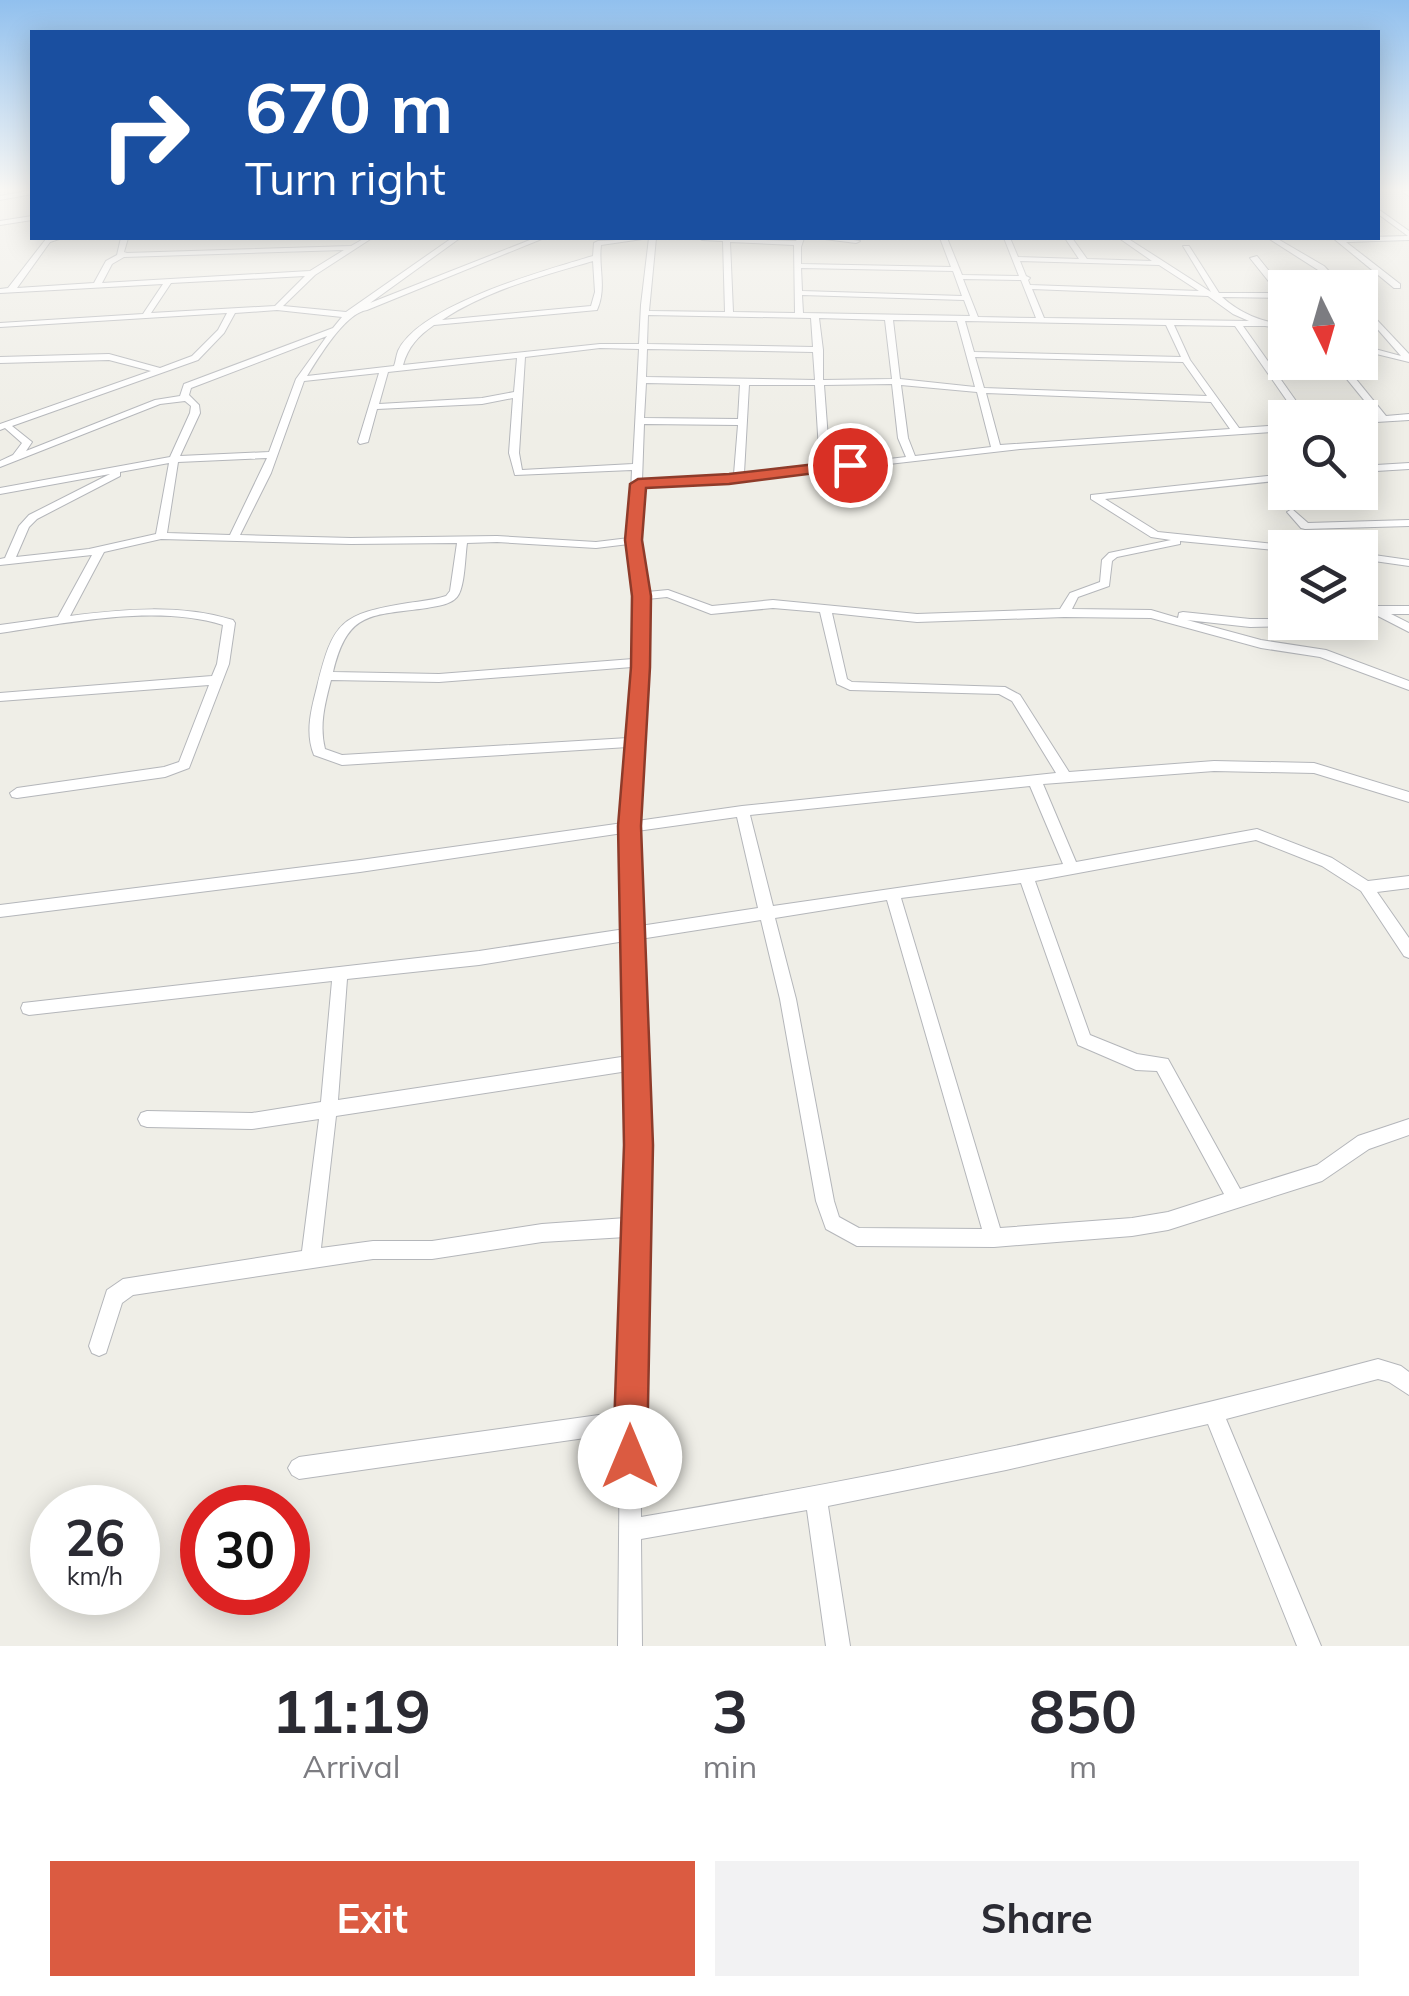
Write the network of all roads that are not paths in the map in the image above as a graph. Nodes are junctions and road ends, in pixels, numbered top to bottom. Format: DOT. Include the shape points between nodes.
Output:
graph roads {
  1 [pos="25,268"];
  2 [pos="106,268"];
  3 [pos="320,268"];
  4 [pos="414,268"];
  5 [pos="468,268"];
  6 [pos="559,268"];
  7 [pos="596,268"];
  8 [pos="648,268"];
  9 [pos="727,268"];
  10 [pos="796,268"];
  11 [pos="838,268"];
  12 [pos="956,268"];
  13 [pos="1022,268"];
  14 [pos="1170,268"];
  15 [pos="1197,268"];
  16 [pos="1375,268"];
  17 [pos="312,273"];
  18 [pos="958,273"];
  19 [pos="169,281"];
  20 [pos="1028,283"];
  21 [pos="96,286"];
  22 [pos="1397,286"];
  23 [pos="5,291"];
  24 [pos="800,293"];
  25 [pos="1212,294"];
  26 [pos="1268,296"];
  27 [pos="967,298"];
  28 [pos="277,308"];
  29 [pos="234,310"];
  30 [pos="350,313"];
  31 [pos="645,313"];
  32 [pos="145,316"];
  33 [pos="729,316"];
  34 [pos="799,317"];
  35 [pos="815,317"];
  36 [pos="889,319"];
  37 [pos="961,320"];
  38 [pos="975,320"];
  39 [pos="1041,320"];
  40 [pos="431,323"];
  41 [pos="0,324"];
  42 [pos="1170,324"];
  43 [pos="1263,324"];
  44 [pos="1268,325"];
  45 [pos="1378,325"];
  46 [pos="1239,326"];
  47 [pos="334,330"];
  48 [pos="644,345"];
  49 [pos="820,350"];
  50 [pos="1378,352"];
  51 [pos="521,354"];
  52 [pos="969,354"];
  53 [pos="0,360"];
  54 [pos="1186,360"];
  55 [pos="1409,360"];
  56 [pos="398,369"];
  57 [pos="384,371"];
  58 [pos="164,372"];
  59 [pos="300,379"];
  60 [pos="644,380"];
  61 [pos="1352,380"];
  62 [pos="745,382"];
  63 [pos="820,382"];
  64 [pos="897,382"];
  65 [pos="980,390"];
  66 [pos="159,392"];
  67 [pos="519,394"];
  68 [pos="181,399"];
  69 [pos="1214,399"];
  70 [pos="1291,400"];
  71 [pos="373,407"];
  72 [pos="1409,417"];
  73 [pos="1378,418"];
  74 [pos="1383,418"];
  75 [pos="642,421"];
  76 [pos="742,422"];
  77 [pos="3,426"];
  78 [pos="1268,429"];
  79 [pos="1237,432"];
  80 [pos="363,442"];
  81 [pos="997,450"];
  82 [pos="270,454"];
  83 [pos="174,459"];
  84 [pos="912,459"];
  85 [pos="0,463"];
  86 [pos="131,466"];
  87 [pos="1409,466"];
  88 [pos="1378,467"];
  89 [pos="824,469"];
  90 [pos="638,475"];
  91 [pos="739,478"];
  92 [pos="1268,479"];
  93 [pos="0,491"];
  94 [pos="1292,512"];
  95 [pos="1409,523"];
  96 [pos="161,536"];
  97 [pos="233,538"];
  98 [pos="634,540"];
  99 [pos="462,541"];
  100 [pos="1182,541"];
  101 [pos="1268,547"];
  102 [pos="100,549"];
  103 [pos="1378,559"];
  104 [pos="4,562"];
  105 [pos="1409,563"];
  106 [pos="642,596"];
  107 [pos="826,609"];
  108 [pos="1378,609"];
  109 [pos="1409,610"];
  110 [pos="1064,613"];
  111 [pos="1150,614"];
  112 [pos="1378,615"];
  113 [pos="62,621"];
  114 [pos="1268,623"];
  115 [pos="1409,628"];
  116 [pos="0,629"];
  117 [pos="640,662"];
  118 [pos="326,676"];
  119 [pos="217,680"];
  120 [pos="1409,686"];
  121 [pos="0,697"];
  122 [pos="633,742"];
  123 [pos="1066,778"];
  124 [pos="1035,780"];
  125 [pos="17,793"];
  126 [pos="1409,796"];
  127 [pos="742,811"];
  128 [pos="630,826"];
  129 [pos="1072,868"];
  130 [pos="1026,877"];
  131 [pos="1409,882"];
  132 [pos="1366,887"];
  133 [pos="892,892"];
  134 [pos="0,911"];
  135 [pos="767,911"];
  136 [pos="631,935"];
  137 [pos="1409,950"];
  138 [pos="340,973"];
  139 [pos="29,1008"];
  140 [pos="636,1062"];
  141 [pos="329,1106"];
  142 [pos="146,1120"];
  143 [pos="1409,1127"];
  144 [pos="1236,1198"];
  145 [pos="635,1227"];
  146 [pos="994,1238"];
  147 [pos="310,1259"];
  148 [pos="99,1346"];
  149 [pos="1409,1385"];
  150 [pos="1214,1414"];
  151 [pos="630,1421"];
  152 [pos="299,1468"];
  153 [pos="816,1499"];
  154 [pos="630,1530"];
  155 [pos="630,1646"];
  156 [pos="838,1646"];
  157 [pos="1309,1646"];
  1 -- 23 [label="street"];
  2 -- 21 [label="street"];
  3 -- 17 [label="street"];
  4 -- 30 [label="street"];
  5 -- 30 [label="street"];
  6 -- 40 [label="street"];
  7 -- 40 [label="street" via="594,308"];
  8 -- 31 [label="street"];
  9 -- 33 [label="street"];
  10 -- 24 [label="street"];
  11 -- 18 [label="street"];
  12 -- 18 [label="street"];
  13 -- 20 [label="street"];
  14 -- 25 [label="street"];
  15 -- 25 [label="street"];
  16 -- 22 [label="street"];
  17 -- 19 [label="street"];
  17 -- 28 [label="street"];
  18 -- 20 [label="street"];
  18 -- 27 [label="street"];
  19 -- 21 [label="street"];
  19 -- 32 [label="street"];
  20 -- 25 [label="street"];
  20 -- 39 [label="street"];
  21 -- 23 [label="street"];
  24 -- 27 [label="street"];
  24 -- 34 [label="street"];
  25 -- 26 [label="street"];
  25 -- 43 [label="street"];
  27 -- 38 [label="street"];
  28 -- 29 [label="street"];
  28 -- 30 [label="street"];
  29 -- 32 [label="street"];
  29 -- 58 [label="street" via="208,347"];
  30 -- 47 [label="street"];
  31 -- 33 [label="street"];
  31 -- 48 [label="street"];
  32 -- 41 [label="street"];
  33 -- 34 [label="street"];
  34 -- 35 [label="street"];
  35 -- 36 [label="street"];
  35 -- 49 [label="street"];
  36 -- 37 [label="street"];
  36 -- 64 [label="street"];
  37 -- 38 [label="street"];
  37 -- 52 [label="street"];
  38 -- 39 [label="street"];
  39 -- 42 [label="street"];
  40 -- 56 [label="street" via="407,340"];
  42 -- 46 [label="street"];
  42 -- 54 [label="street"];
  43 -- 44 [label="street"];
  43 -- 46 [label="street"];
  45 -- 55 [label="street"];
  46 -- 70 [label="street"];
  47 -- 59 [label="street"];
  47 -- 68 [label="street" via="190,384"];
  48 -- 49 [label="street"];
  48 -- 51 [label="street"];
  48 -- 60 [label="street"];
  49 -- 63 [label="street"];
  50 -- 55 [label="street"];
  51 -- 56 [label="street"];
  51 -- 67 [label="street"];
  52 -- 54 [label="street"];
  52 -- 65 [label="street"];
  53 -- 58 [label="street" via="109,357"];
  54 -- 69 [label="street"];
  56 -- 57 [label="street"];
  57 -- 59 [label="street"];
  57 -- 71 [label="street"];
  58 -- 77 [label="street"];
  59 -- 82 [label="street"];
  60 -- 62 [label="street"];
  60 -- 75 [label="street"];
  61 -- 74 [label="street"];
  62 -- 63 [label="street"];
  62 -- 76 [label="street"];
  63 -- 64 [label="street"];
  63 -- 89 [label="street"];
  64 -- 65 [label="street"];
  64 -- 84 [label="street"];
  65 -- 69 [label="street"];
  65 -- 81 [label="street"];
  66 -- 68 [label="street"];
  67 -- 71 [label="street"];
  67 -- 90 [label="street" via="518,473"];
  68 -- 83 [label="street" via="195,405"];
  68 -- 85 [label="street"];
  69 -- 79 [label="street"];
  71 -- 80 [label="street"];
  72 -- 74 [label="street"];
  73 -- 74 [label="street"];
  75 -- 76 [label="street"];
  75 -- 90 [label="street"];
  76 -- 91 [label="street"];
  77 -- 85 [label="street" via="27,442 24,451"];
  78 -- 79 [label="street"];
  79 -- 81 [label="street"];
  81 -- 84 [label="street"];
  82 -- 83 [label="street"];
  82 -- 97 [label="street"];
  83 -- 86 [label="street"];
  83 -- 96 [label="street"];
  84 -- 89 [label="street"];
  86 -- 93 [label="street"];
  86 -- 104 [label="street" via="33,517"];
  87 -- 88 [label="street"];
  89 -- 91 [label="street"];
  90 -- 91 [label="street"];
  90 -- 98 [label="street"];
  92 -- 100 [label="street" via="1095,497 1149,533"];
  94 -- 95 [label="street" via="1305,526"];
  96 -- 97 [label="street"];
  96 -- 102 [label="street"];
  97 -- 99 [label="street"];
  98 -- 99 [label="street"];
  98 -- 106 [label="street"];
  99 -- 118 [label="street" via="450,598 358,615 340,631"];
  100 -- 101 [label="street"];
  100 -- 110 [label="street" via="1113,555 1106,584 1074,595"];
  102 -- 104 [label="street"];
  102 -- 113 [label="street"];
  103 -- 105 [label="street"];
  106 -- 107 [label="street" via="668,594 711,610 773,604"];
  106 -- 117 [label="street"];
  107 -- 110 [label="street" via="917,618"];
  107 -- 123 [label="street" via="841,681 1001,690 1016,698"];
  108 -- 109 [label="street"];
  110 -- 111 [label="street"];
  111 -- 114 [label="street"];
  111 -- 120 [label="street" via="1262,644 1322,652"];
  112 -- 115 [label="street"];
  113 -- 116 [label="street"];
  113 -- 119 [label="street" via="215,616 229,623"];
  117 -- 118 [label="street" via="439,678"];
  117 -- 122 [label="street"];
  118 -- 122 [label="street" via="314,740 319,752 342,760"];
  119 -- 121 [label="street"];
  119 -- 125 [label="street" via="184,765"];
  122 -- 128 [label="street"];
  123 -- 124 [label="street"];
  123 -- 126 [label="street" via="1214,766 1314,768"];
  124 -- 127 [label="street"];
  124 -- 129 [label="street"];
  127 -- 128 [label="street"];
  127 -- 135 [label="street"];
  128 -- 134 [label="street"];
  128 -- 136 [label="street"];
  129 -- 130 [label="street"];
  129 -- 132 [label="street" via="1258,834 1327,862"];
  130 -- 133 [label="street"];
  130 -- 144 [label="street" via="1084,1040 1136,1062 1162,1064"];
  131 -- 132 [label="street"];
  132 -- 137 [label="street"];
  133 -- 135 [label="street"];
  133 -- 146 [label="street"];
  135 -- 136 [label="street"];
  135 -- 146 [label="street" via="832,1223 858,1238"];
  136 -- 138 [label="street"];
  136 -- 140 [label="street"];
  138 -- 139 [label="street"];
  138 -- 141 [label="street"];
  140 -- 141 [label="street"];
  140 -- 145 [label="street"];
  141 -- 142 [label="street" via="252,1121"];
  141 -- 147 [label="street"];
  143 -- 144 [label="street" via="1364,1142 1322,1172"];
  144 -- 146 [label="street" via="1132,1227"];
  145 -- 147 [label="street"];
  145 -- 151 [label="street"];
  147 -- 148 [label="street" via="130,1286 114,1297"];
  149 -- 150 [label="street" via="1378,1369"];
  150 -- 153 [label="street"];
  150 -- 157 [label="street"];
  151 -- 152 [label="street"];
  151 -- 154 [label="street"];
  153 -- 154 [label="street"];
  153 -- 156 [label="street"];
  154 -- 155 [label="street"];
}
